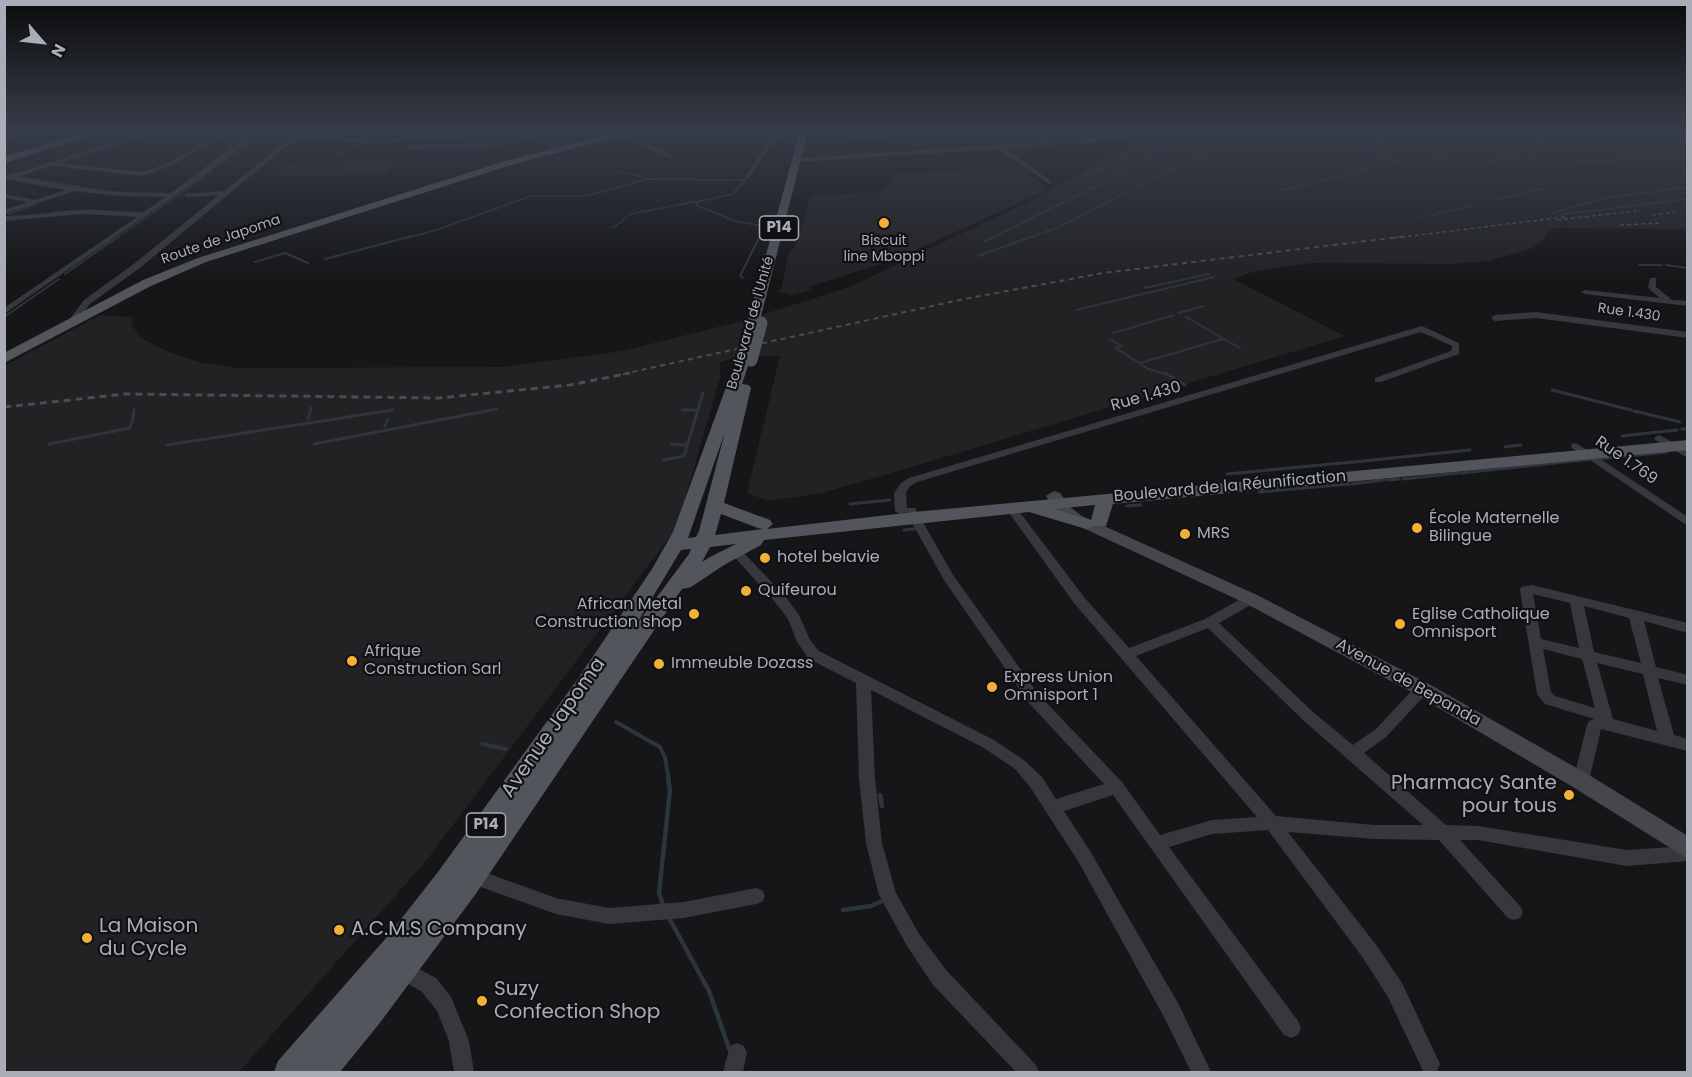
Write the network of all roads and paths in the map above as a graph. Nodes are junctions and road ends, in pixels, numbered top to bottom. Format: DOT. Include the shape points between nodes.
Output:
graph roads {
  1 [pos="26,181"];
  2 [pos="190,181"];
  3 [pos="241,181"];
  4 [pos="450,181"];
  5 [pos="795,181"];
  6 [pos="74,189"];
  7 [pos="225,194"];
  8 [pos="171,195"];
  9 [pos="187,195"];
  10 [pos="4,196"];
  11 [pos="37,201"];
  12 [pos="4,212"];
  13 [pos="142,215"];
  14 [pos="4,219"];
  15 [pos="1653,280"];
  16 [pos="1585,292"];
  17 [pos="1670,302"];
  18 [pos="1688,304"];
  19 [pos="4,312"];
  20 [pos="1495,318"];
  21 [pos="70,324"];
  22 [pos="1688,336"];
  23 [pos="4,360"];
  24 [pos="747,360"];
  25 [pos="1378,380"];
  26 [pos="1688,436"];
  27 [pos="1673,443"];
  28 [pos="1582,450"];
  29 [pos="1688,454"];
  30 [pos="1107,498"];
  31 [pos="1062,499"];
  32 [pos="714,505"];
  33 [pos="1016,507"];
  34 [pos="909,512"];
  35 [pos="1093,523"];
  36 [pos="1688,523"];
  37 [pos="769,528"];
  38 [pos="693,538"];
  39 [pos="735,551"];
  40 [pos="665,598"];
  41 [pos="1251,599"];
  42 [pos="1576,600"];
  43 [pos="1635,615"];
  44 [pos="1210,622"];
  45 [pos="1688,628"];
  46 [pos="1534,642"];
  47 [pos="1125,655"];
  48 [pos="1588,656"];
  49 [pos="1648,670"];
  50 [pos="863,680"];
  51 [pos="1688,680"];
  52 [pos="593,688"];
  53 [pos="1422,689"];
  54 [pos="1605,719"];
  55 [pos="1667,739"];
  56 [pos="1688,745"];
  57 [pos="1353,753"];
  58 [pos="1581,781"];
  59 [pos="1116,787"];
  60 [pos="1054,807"];
  61 [pos="1272,823"];
  62 [pos="1443,833"];
  63 [pos="1157,843"];
  64 [pos="1688,849"];
  65 [pos="1688,854"];
  66 [pos="473,876"];
  67 [pos="756,896"];
  68 [pos="1514,912"];
  69 [pos="404,970"];
  70 [pos="1291,1028"];
  71 [pos="1430,1064"];
  72 [pos="289,1072"];
  73 [pos="321,1072"];
  74 [pos="464,1072"];
  75 [pos="1029,1072"];
  76 [pos="1201,1072"];
  1 -- 6 [label="street"];
  2 -- 8 [label="street"];
  3 -- 7 [label="street"];
  4 -- 21 [label="main road, Route de Japoma" via="202,260 147,283"];
  5 -- 24 [label="main road, Boulevard de l'Unité / P14"];
  6 -- 8 [label="street"];
  6 -- 11 [label="street"];
  7 -- 9 [label="street"];
  7 -- 21 [label="street" via="87,302"];
  8 -- 13 [label="street"];
  10 -- 11 [label="street"];
  11 -- 12 [label="street"];
  13 -- 14 [label="street" via="83,212"];
  13 -- 19 [label="street"];
  15 -- 17 [label="street" via="1652,288"];
  16 -- 17 [label="street"];
  17 -- 18 [label="street"];
  20 -- 22 [label="street, Rue 1.430" via="1536,315"];
  21 -- 23 [label="main road, Route de Japoma"];
  24 -- 32 [label="main road, Boulevard de l'Unité / P14"];
  24 -- 38 [label="main road, Boulevard de l'Unité / P14"];
  25 -- 34 [label="street, Rue 1.430" via="1456,352 1455,345 1422,329 913,480 900,493"];
  26 -- 27 [label="main road, Boulevard de la Réunification"];
  27 -- 28 [label="main road, Boulevard de la Réunification"];
  27 -- 29 [label="street"];
  28 -- 30 [label="main road, Boulevard de la Réunification"];
  28 -- 31 [label="main road"];
  28 -- 36 [label="street, Rue 1.769"];
  30 -- 31 [label="main road, Boulevard de la Réunification"];
  30 -- 35 [label="main road"];
  31 -- 33 [label="main road, Boulevard de la Réunification"];
  31 -- 34 [label="main road"];
  31 -- 35 [label="main road, Avenue de Bepanda" via="1070,514"];
  32 -- 37 [label="main road"];
  32 -- 38 [label="main road, Boulevard de l'Unité / P14"];
  33 -- 34 [label="main road, Boulevard de la Réunification"];
  33 -- 35 [label="main road"];
  33 -- 47 [label="street" via="1073,593"];
  34 -- 37 [label="main road, Boulevard de la Réunification"];
  34 -- 59 [label="street" via="948,577 1034,699"];
  35 -- 41 [label="main road, Avenue de Bepanda"];
  37 -- 38 [label="main road, Boulevard de la Réunification"];
  37 -- 39 [label="main road"];
  38 -- 40 [label="main road, Avenue Japoma / P14" via="697,556"];
  38 -- 52 [label="main road, Avenue Japoma / P14"];
  39 -- 40 [label="main road"];
  39 -- 50 [label="street" via="780,599 794,618 807,648"];
  40 -- 52 [label="main road, Avenue Japoma / P14"];
  41 -- 44 [label="street"];
  41 -- 53 [label="main road, Avenue de Bepanda"];
  42 -- 43 [label="street"];
  42 -- 46 [label="street" via="1526,590"];
  42 -- 48 [label="street"];
  43 -- 45 [label="street"];
  43 -- 49 [label="street"];
  44 -- 47 [label="street"];
  44 -- 57 [label="street" via="1308,716"];
  46 -- 48 [label="street"];
  46 -- 54 [label="street" via="1546,698"];
  47 -- 61 [label="street"];
  48 -- 49 [label="street"];
  48 -- 54 [label="street"];
  49 -- 51 [label="street"];
  49 -- 55 [label="street"];
  50 -- 60 [label="street" via="1007,756 1036,782"];
  50 -- 75 [label="street" via="874,843 888,895 940,978"];
  52 -- 66 [label="main road, Avenue Japoma / P14"];
  52 -- 72 [label="main road, Avenue Japoma / P14" via="404,937"];
  53 -- 57 [label="street" via="1381,733"];
  53 -- 58 [label="main road, Avenue de Bepanda"];
  54 -- 55 [label="street"];
  54 -- 58 [label="street" via="1594,725"];
  55 -- 56 [label="street"];
  57 -- 62 [label="street"];
  58 -- 64 [label="main road, Avenue de Bepanda"];
  59 -- 60 [label="street"];
  59 -- 63 [label="street"];
  60 -- 76 [label="street" via="1172,1012"];
  61 -- 62 [label="street" via="1374,832"];
  61 -- 63 [label="street" via="1212,827"];
  61 -- 71 [label="street" via="1376,962 1410,1018"];
  62 -- 65 [label="street" via="1497,835 1627,858"];
  62 -- 68 [label="street"];
  63 -- 70 [label="street"];
  66 -- 67 [label="street" via="556,906 609,916 684,910"];
  66 -- 69 [label="main road, Avenue Japoma / P14"];
  69 -- 73 [label="main road, Avenue Japoma / P14"];
  69 -- 74 [label="street" via="429,985 444,1004 459,1041"];
}
